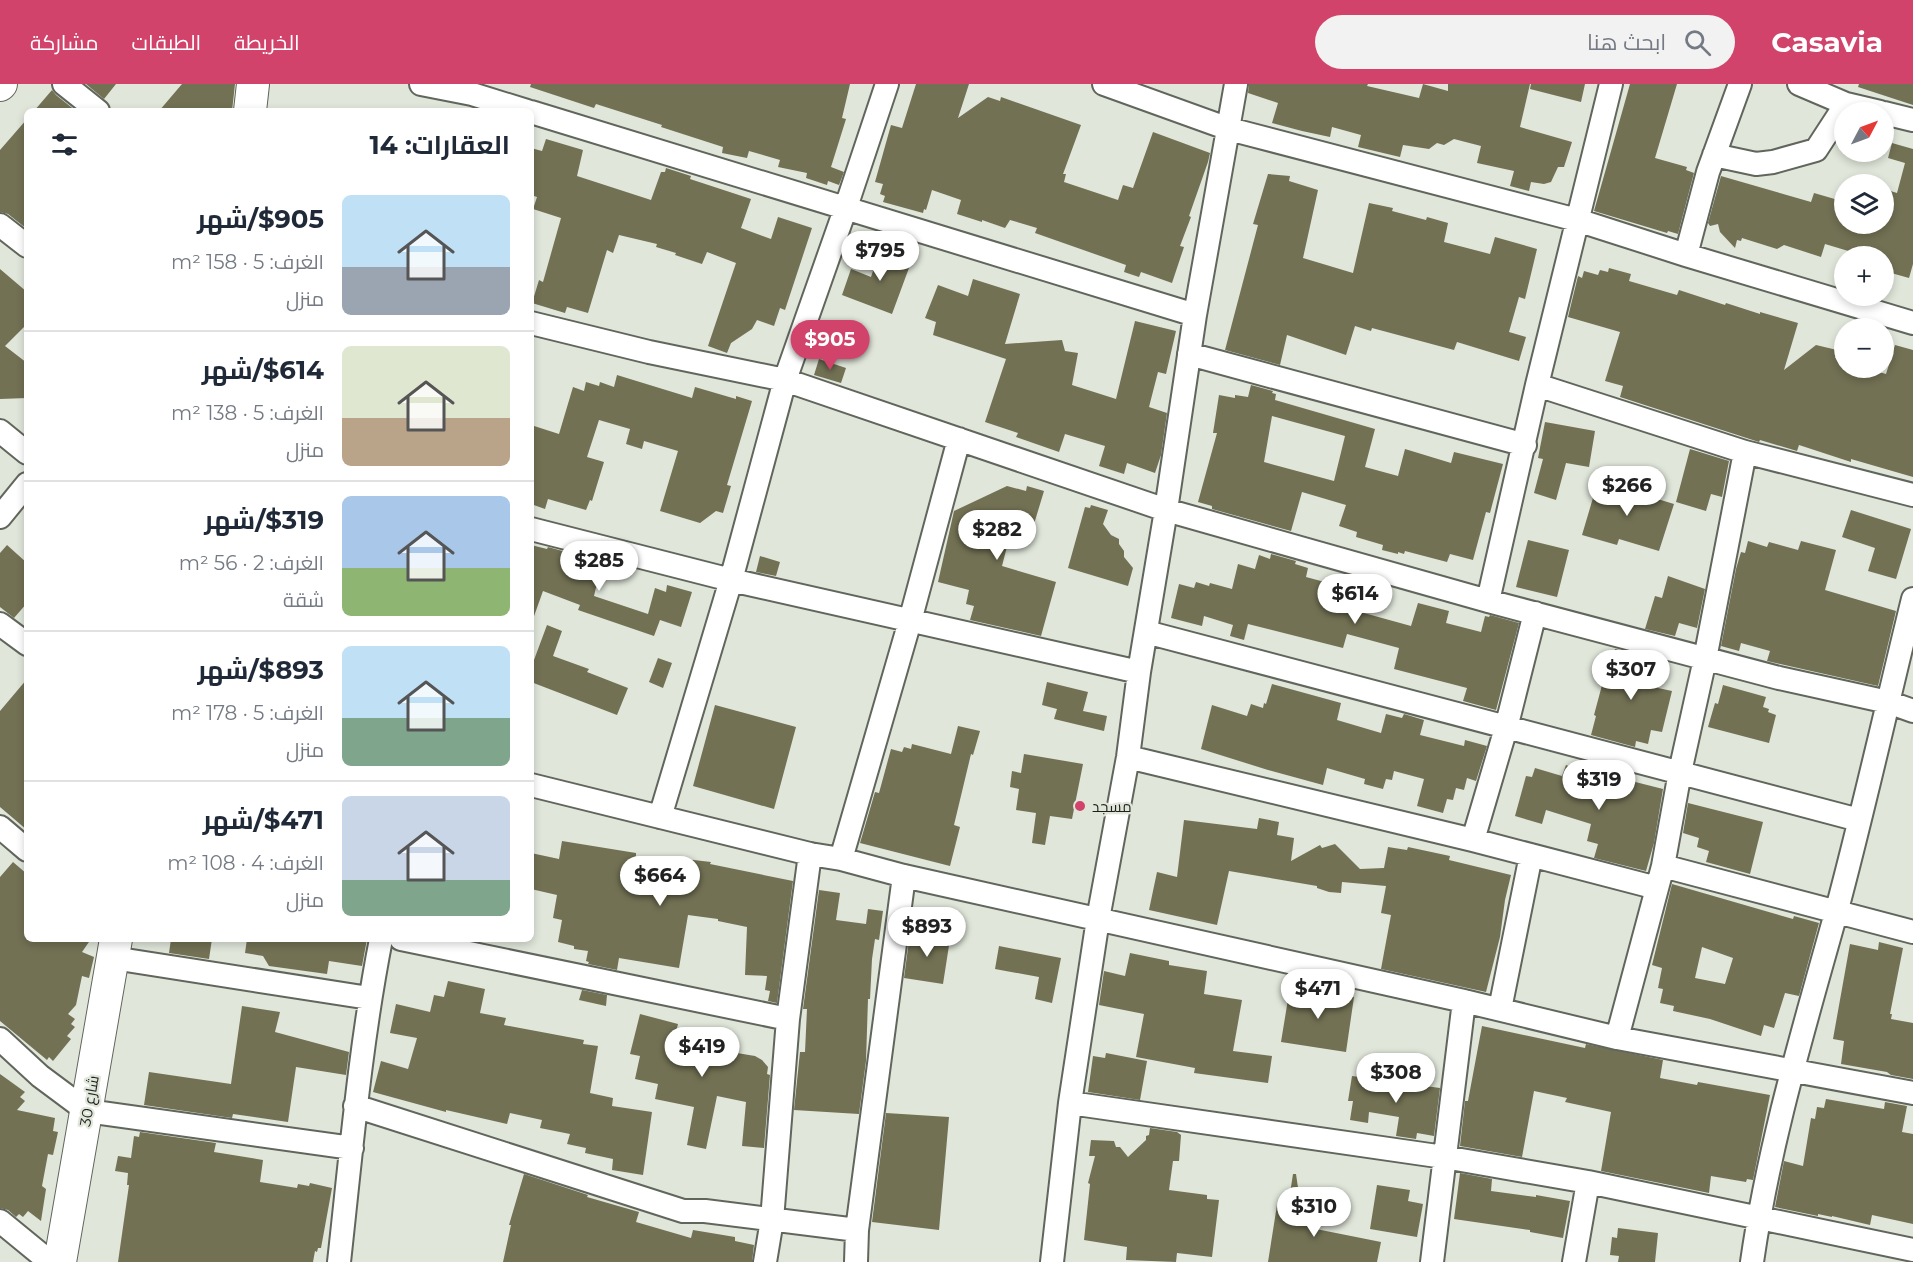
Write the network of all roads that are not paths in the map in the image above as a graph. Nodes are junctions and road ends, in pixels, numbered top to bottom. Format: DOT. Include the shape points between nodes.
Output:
graph roads {
  1 [pos="64,84"];
  2 [pos="253,84"];
  3 [pos="421,84"];
  4 [pos="887,84"];
  5 [pos="1104,84"];
  6 [pos="1236,84"];
  7 [pos="1611,84"];
  8 [pos="1740,84"];
  9 [pos="1799,84"];
  10 [pos="472,96"];
  11 [pos="1841,102"];
  12 [pos="94,108"];
  13 [pos="250,108"];
  14 [pos="515,108"];
  15 [pos="534,113"];
  16 [pos="1894,116"];
  17 [pos="1913,120"];
  18 [pos="1834,122"];
  19 [pos="1230,129"];
  20 [pos="1714,155"];
  21 [pos="846,207"];
  22 [pos="1577,220"];
  23 [pos="0,225"];
  24 [pos="24,244"];
  25 [pos="1686,255"];
  26 [pos="1195,315"];
  27 [pos="1913,323"];
  28 [pos="534,324"];
  29 [pos="1189,354"];
  30 [pos="784,380"];
  31 [pos="1537,385"];
  32 [pos="0,431"];
  33 [pos="959,439"];
  34 [pos="1525,446"];
  35 [pos="24,451"];
  36 [pos="1745,452"];
  37 [pos="24,488"];
  38 [pos="1913,495"];
  39 [pos="1166,510"];
  40 [pos="0,517"];
  41 [pos="534,530"];
  42 [pos="731,580"];
  43 [pos="1913,599"];
  44 [pos="1488,601"];
  45 [pos="1535,613"];
  46 [pos="910,621"];
  47 [pos="0,624"];
  48 [pos="1146,632"];
  49 [pos="24,642"];
  50 [pos="1705,659"];
  51 [pos="1139,672"];
  52 [pos="1888,702"];
  53 [pos="1913,711"];
  54 [pos="1506,728"];
  55 [pos="1128,757"];
  56 [pos="1680,772"];
  57 [pos="534,786"];
  58 [pos="660,817"];
  59 [pos="1859,820"];
  60 [pos="0,827"];
  61 [pos="1473,840"];
  62 [pos="24,847"];
  63 [pos="810,854"];
  64 [pos="1531,855"];
  65 [pos="841,859"];
  66 [pos="904,876"];
  67 [pos="1660,877"];
  68 [pos="1836,911"];
  69 [pos="1098,919"];
  70 [pos="1913,932"];
  71 [pos="380,942"];
  72 [pos="416,942"];
  73 [pos="114,948"];
  74 [pos="369,998"];
  75 [pos="1464,1000"];
  76 [pos="1500,1009"];
  77 [pos="788,1019"];
  78 [pos="1617,1038"];
  79 [pos="0,1039"];
  80 [pos="1792,1070"];
  81 [pos="1913,1093"];
  82 [pos="1070,1102"];
  83 [pos="355,1106"];
  84 [pos="87,1111"];
  85 [pos="352,1148"];
  86 [pos="1444,1157"];
  87 [pos="1588,1182"];
  88 [pos="1758,1217"];
  89 [pos="772,1220"];
  90 [pos="0,1221"];
  91 [pos="857,1230"];
  92 [pos="1910,1254"];
  93 [pos="50,1262"];
  94 [pos="60,1262"];
  95 [pos="339,1262"];
  96 [pos="765,1262"];
  97 [pos="856,1262"];
  98 [pos="1052,1262"];
  99 [pos="1432,1262"];
  100 [pos="1574,1262"];
  101 [pos="1752,1262"];
  1 -- 12 [label="street"];
  2 -- 13 [label="street"];
  3 -- 10 [label="street"];
  4 -- 21 [label="street"];
  5 -- 19 [label="street"];
  6 -- 19 [label="street"];
  7 -- 22 [label="street"];
  8 -- 20 [label="street"];
  9 -- 11 [label="street"];
  10 -- 14 [label="street"];
  15 -- 21 [label="street"];
  16 -- 17 [label="street"];
  18 -- 20 [label="street" via="1816,150 1773,162 1756,164"];
  19 -- 22 [label="street"];
  19 -- 26 [label="street"];
  20 -- 25 [label="street"];
  21 -- 26 [label="street"];
  21 -- 30 [label="street"];
  22 -- 25 [label="street"];
  22 -- 31 [label="street"];
  23 -- 24 [label="street"];
  25 -- 27 [label="street"];
  26 -- 29 [label="street"];
  28 -- 30 [label="street"];
  29 -- 34 [label="street"];
  29 -- 39 [label="street"];
  30 -- 33 [label="street"];
  30 -- 42 [label="street"];
  31 -- 34 [label="street"];
  31 -- 36 [label="street"];
  32 -- 35 [label="street"];
  33 -- 39 [label="street"];
  33 -- 46 [label="street"];
  34 -- 44 [label="street"];
  36 -- 38 [label="street"];
  36 -- 50 [label="street"];
  37 -- 40 [label="street"];
  39 -- 44 [label="street"];
  39 -- 48 [label="street"];
  41 -- 42 [label="street"];
  42 -- 46 [label="street"];
  42 -- 58 [label="street"];
  43 -- 52 [label="street"];
  44 -- 45 [label="street"];
  45 -- 50 [label="street"];
  45 -- 54 [label="street"];
  46 -- 51 [label="street"];
  46 -- 65 [label="street"];
  47 -- 49 [label="street"];
  48 -- 51 [label="street"];
  48 -- 54 [label="street"];
  50 -- 52 [label="street"];
  50 -- 56 [label="street"];
  51 -- 55 [label="street"];
  52 -- 53 [label="street"];
  52 -- 59 [label="street"];
  54 -- 56 [label="street"];
  54 -- 61 [label="street"];
  55 -- 61 [label="street"];
  55 -- 69 [label="street"];
  56 -- 59 [label="street"];
  56 -- 67 [label="street"];
  57 -- 58 [label="street"];
  58 -- 63 [label="street"];
  59 -- 68 [label="street"];
  60 -- 62 [label="street"];
  61 -- 64 [label="street"];
  63 -- 65 [label="street"];
  63 -- 77 [label="street"];
  64 -- 67 [label="street"];
  64 -- 76 [label="street"];
  65 -- 66 [label="street"];
  66 -- 69 [label="street"];
  66 -- 91 [label="street"];
  67 -- 68 [label="street"];
  67 -- 78 [label="street"];
  68 -- 70 [label="street"];
  68 -- 80 [label="street"];
  69 -- 75 [label="street"];
  69 -- 82 [label="street"];
  71 -- 74 [label="street"];
  72 -- 77 [label="street"];
  73 -- 74 [label="street"];
  73 -- 84 [label="street, شارع 30"];
  74 -- 83 [label="street"];
  75 -- 76 [label="street"];
  75 -- 86 [label="street"];
  76 -- 78 [label="street"];
  77 -- 89 [label="street"];
  78 -- 80 [label="street"];
  79 -- 84 [label="street" via="40,1076"];
  80 -- 81 [label="street"];
  80 -- 88 [label="street"];
  82 -- 86 [label="street"];
  82 -- 98 [label="street"];
  83 -- 85 [label="street"];
  83 -- 89 [label="street" via="683,1211"];
  84 -- 85 [label="street"];
  84 -- 94 [label="street, شارع 30"];
  85 -- 95 [label="street"];
  86 -- 87 [label="street"];
  86 -- 99 [label="street"];
  87 -- 88 [label="street"];
  87 -- 100 [label="street"];
  88 -- 92 [label="street"];
  88 -- 101 [label="street"];
  89 -- 91 [label="street"];
  89 -- 96 [label="street"];
  90 -- 93 [label="street"];
  91 -- 97 [label="street"];
}
